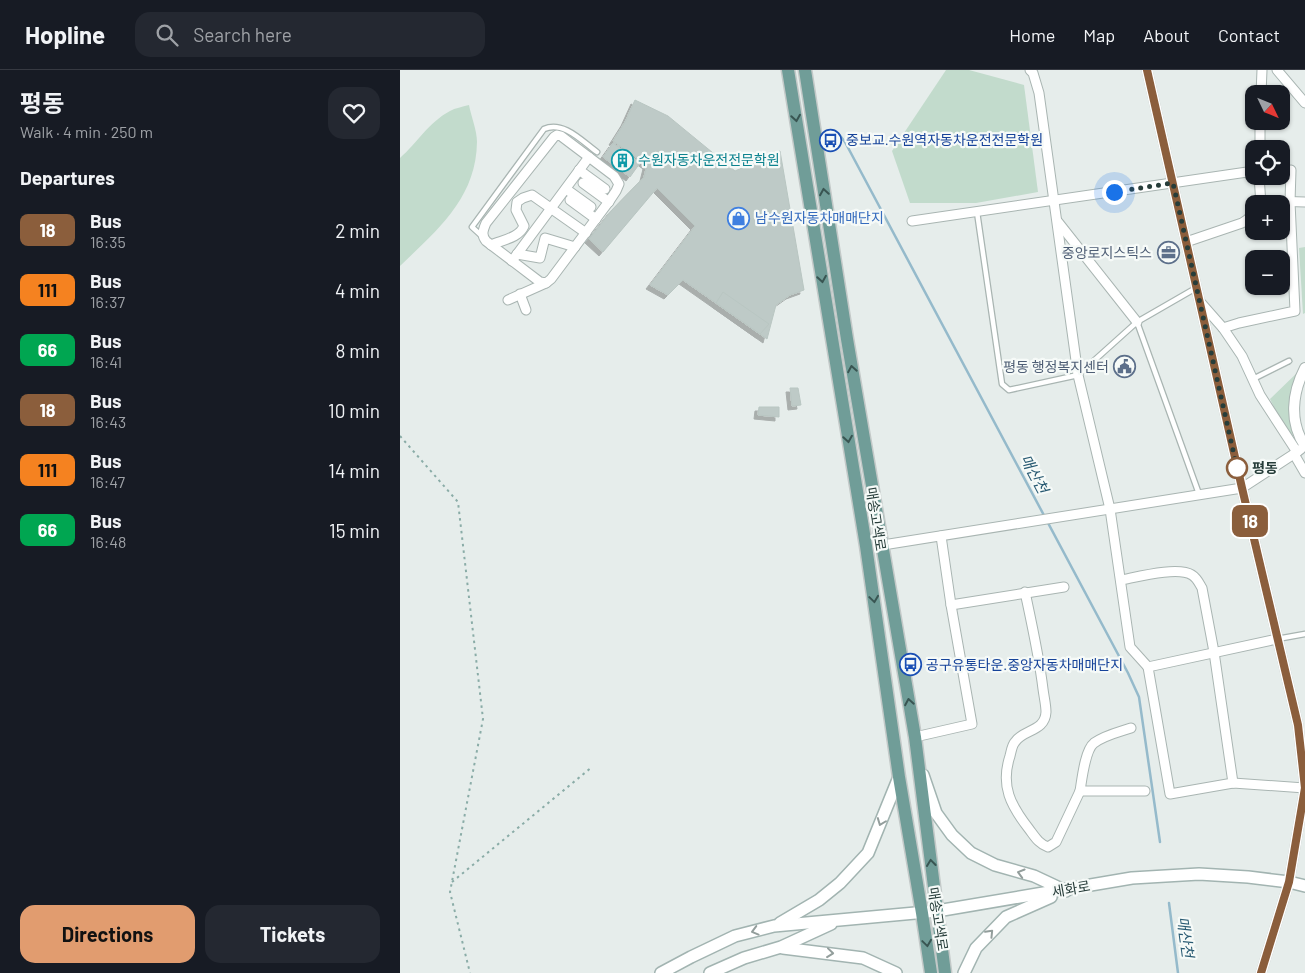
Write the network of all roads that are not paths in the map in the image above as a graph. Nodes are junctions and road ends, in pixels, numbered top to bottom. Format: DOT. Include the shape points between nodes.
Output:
graph roads {
  1 [pos="788,70"];
  2 [pos="803,70"];
  3 [pos="1030,70"];
  4 [pos="1147,70"];
  5 [pos="1262,70"];
  6 [pos="1277,70"];
  7 [pos="1261,85"];
  8 [pos="1305,103"];
  9 [pos="593,155"];
  10 [pos="579,170"];
  11 [pos="1245,172"];
  12 [pos="1173,183"];
  13 [pos="602,185"];
  14 [pos="566,189"];
  15 [pos="1055,201"];
  16 [pos="609,202"];
  17 [pos="1290,202"];
  18 [pos="1305,202"];
  19 [pos="573,205"];
  20 [pos="551,208"];
  21 [pos="977,212"];
  22 [pos="596,219"];
  23 [pos="1245,220"];
  24 [pos="912,221"];
  25 [pos="1058,222"];
  26 [pos="586,233"];
  27 [pos="1186,242"];
  28 [pos="491,244"];
  29 [pos="575,247"];
  30 [pos="515,258"];
  31 [pos="546,283"];
  32 [pos="1196,288"];
  33 [pos="520,294"];
  34 [pos="508,300"];
  35 [pos="1199,301"];
  36 [pos="526,310"];
  37 [pos="1137,322"];
  38 [pos="1223,328"];
  39 [pos="1288,361"];
  40 [pos="1305,368"];
  41 [pos="1078,374"];
  42 [pos="1253,379"];
  43 [pos="1300,450"];
  44 [pos="1305,473"];
  45 [pos="1242,488"];
  46 [pos="1199,494"];
  47 [pos="1110,509"];
  48 [pos="941,536"];
  49 [pos="883,545"];
  50 [pos="866,546"];
  51 [pos="1120,580"];
  52 [pos="1064,586"];
  53 [pos="1025,592"];
  54 [pos="951,605"];
  55 [pos="1305,634"];
  56 [pos="1277,640"];
  57 [pos="1214,652"];
  58 [pos="1148,667"];
  59 [pos="1131,728"];
  60 [pos="915,737"];
  61 [pos="917,755"];
  62 [pos="899,777"];
  63 [pos="1233,783"];
  64 [pos="1305,788"];
  65 [pos="1080,791"];
  66 [pos="1145,791"];
  67 [pos="1289,882"];
  68 [pos="1305,886"];
  69 [pos="1066,890"];
  70 [pos="937,911"];
  71 [pos="922,913"];
  72 [pos="838,921"];
  73 [pos="774,926"];
  74 [pos="781,947"];
  75 [pos="661,973"];
  76 [pos="710,973"];
  77 [pos="896,973"];
  78 [pos="931,973"];
  79 [pos="944,973"];
  80 [pos="964,973"];
  81 [pos="1261,973"];
  1 -- 50 [label="main road, 매송고색로, one-way"];
  49 -- 2 [label="main road, 매송고색로, one-way"];
  3 -- 15 [label="street" via="1039,93"];
  4 -- 12 [label="street"];
  5 -- 7 [label="street"];
  6 -- 8 [label="street"];
  9 -- 10 [label="street"];
  9 -- 16 [label="street" via="618,184"];
  9 -- 28 [label="street" via="561,136 554,136 486,224 484,238"];
  10 -- 13 [label="street"];
  10 -- 14 [label="street"];
  11 -- 12 [label="street"];
  12 -- 15 [label="street"];
  12 -- 27 [label="street"];
  14 -- 16 [label="street"];
  14 -- 20 [label="street"];
  15 -- 21 [label="street"];
  15 -- 25 [label="street"];
  16 -- 22 [label="street"];
  17 -- 18 [label="street"];
  17 -- 38 [label="street" via="1295,311"];
  19 -- 22 [label="street"];
  20 -- 26 [label="street"];
  20 -- 28 [label="street" via="532,195 522,198 517,202 516,210 524,226 522,231"];
  20 -- 30 [label="street"];
  21 -- 24 [label="street"];
  21 -- 41 [label="lane" via="1002,384 1009,390"];
  22 -- 26 [label="street"];
  23 -- 27 [label="street"];
  25 -- 37 [label="street"];
  25 -- 41 [label="street"];
  26 -- 29 [label="street"];
  27 -- 32 [label="street"];
  28 -- 30 [label="street"];
  29 -- 30 [label="street" via="545,238 540,258"];
  29 -- 31 [label="street"];
  30 -- 31 [label="street" via="540,282"];
  31 -- 33 [label="street"];
  32 -- 35 [label="street"];
  32 -- 37 [label="lane"];
  33 -- 34 [label="street"];
  33 -- 36 [label="street"];
  35 -- 38 [label="street"];
  35 -- 45 [label="street"];
  37 -- 41 [label="lane"];
  37 -- 46 [label="lane"];
  38 -- 42 [label="street"];
  39 -- 42 [label="lane"];
  40 -- 43 [label="street" via="1298,381 1293,410 1301,441"];
  41 -- 47 [label="street"];
  42 -- 43 [label="street" via="1260,395"];
  43 -- 44 [label="street"];
  43 -- 45 [label="street"];
  45 -- 46 [label="street"];
  45 -- 56 [label="street"];
  46 -- 47 [label="street"];
  47 -- 48 [label="street"];
  47 -- 51 [label="street"];
  48 -- 49 [label="street"];
  48 -- 54 [label="street"];
  49 -- 50 [label="lane"];
  60 -- 49 [label="main road, 매송고색로, one-way"];
  50 -- 62 [label="main road, 매송고색로, one-way"];
  51 -- 57 [label="street" via="1183,571 1192,574 1202,588"];
  51 -- 58 [label="street" via="1130,647"];
  52 -- 53 [label="street"];
  53 -- 54 [label="street"];
  53 -- 65 [label="street" via="1040,661 1046,713 1043,722 1014,742 1005,778 1009,795 1013,808 1027,827 1040,844 1048,847 1056,842"];
  54 -- 60 [label="street" via="972,724"];
  55 -- 56 [label="lane"];
  56 -- 57 [label="street"];
  56 -- 64 [label="street" via="1298,725"];
  57 -- 58 [label="street"];
  57 -- 63 [label="street"];
  58 -- 63 [label="street" via="1170,794"];
  59 -- 65 [label="street" via="1092,744"];
  60 -- 61 [label="main road, 매송고색로"];
  69 -- 61 [label="main road, one-way" via="1034,876 995,866 971,853 936,813"];
  70 -- 61 [label="main road, 매송고색로, one-way"];
  62 -- 71 [label="main road, 매송고색로"];
  62 -- 73 [label="main road, one-way" via="868,853 819,900"];
  63 -- 64 [label="street"];
  64 -- 67 [label="street"];
  65 -- 66 [label="street"];
  67 -- 68 [label="main road, 세화로"];
  67 -- 69 [label="main road, 세화로" via="1200,874 1132,878"];
  67 -- 81 [label="street"];
  69 -- 70 [label="main road, 세화로"];
  80 -- 69 [label="main road, one-way" via="976,948 1006,917"];
  70 -- 71 [label="main road, 세화로"];
  70 -- 79 [label="main road, 매송고색로"];
  71 -- 72 [label="main road, 세화로"];
  71 -- 78 [label="main road, 매송고색로, one-way"];
  72 -- 73 [label="main road, 세화로"];
  72 -- 74 [label="main road, 세화로"];
  73 -- 75 [label="main road, 세화로, one-way" via="735,936"];
  74 -- 76 [label="main road, 세화로"];
  74 -- 77 [label="main road, one-way" via="863,958"];
}
